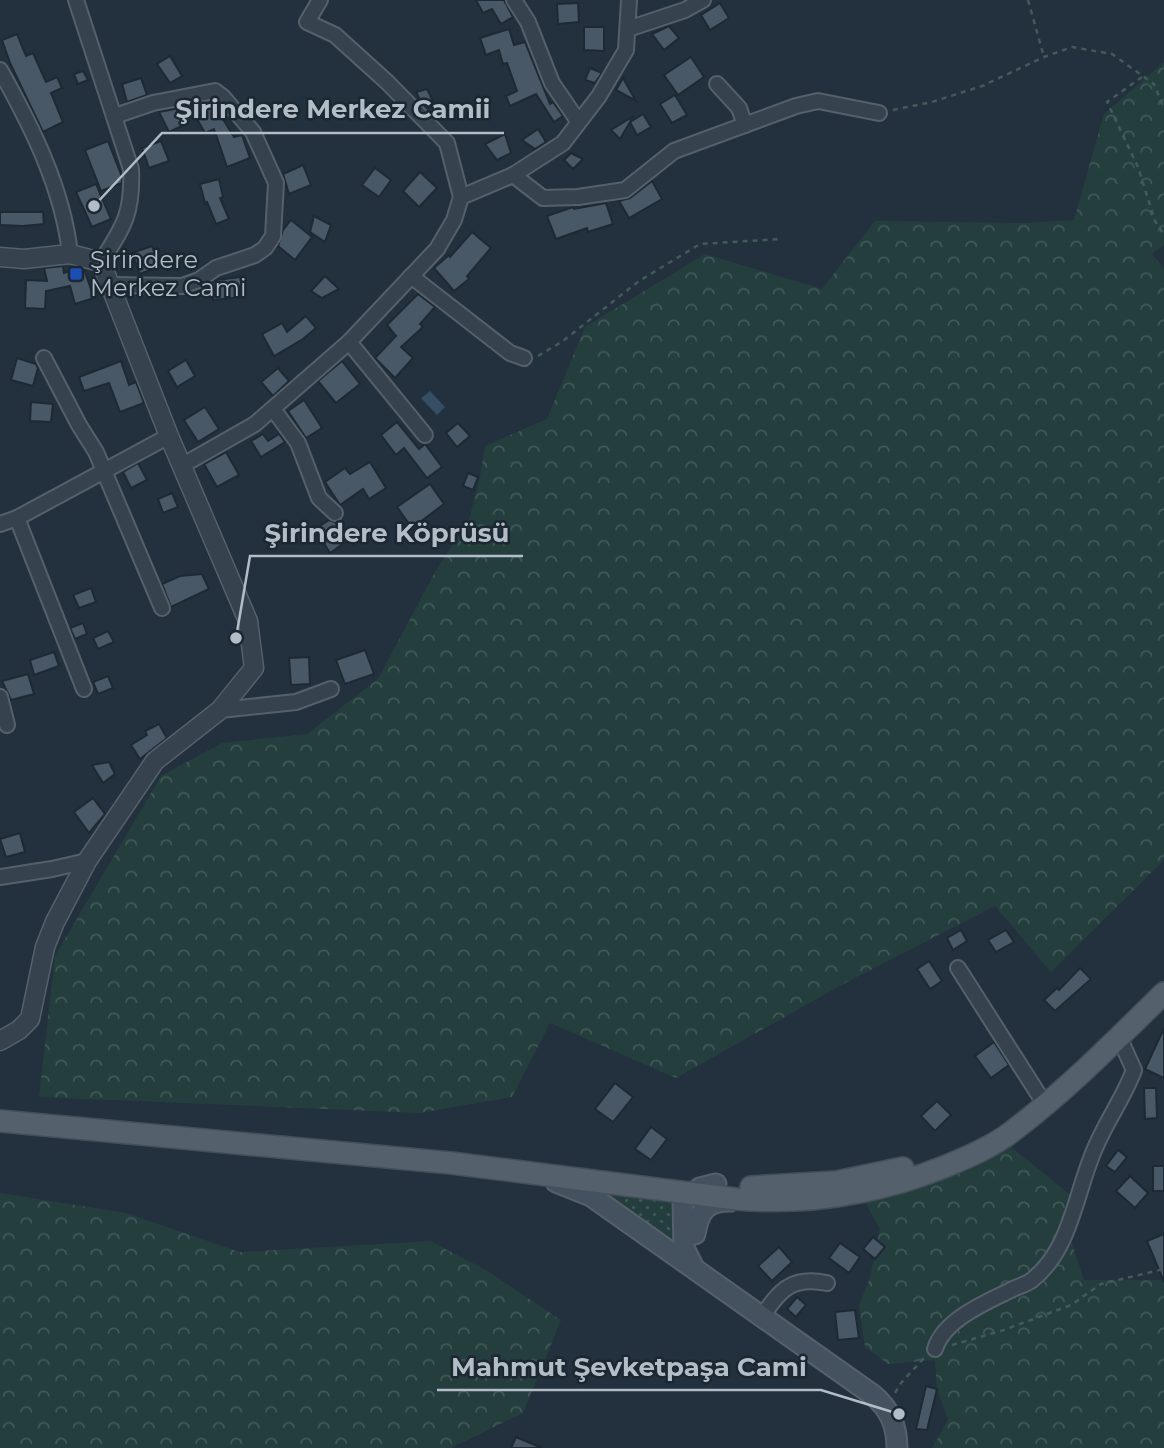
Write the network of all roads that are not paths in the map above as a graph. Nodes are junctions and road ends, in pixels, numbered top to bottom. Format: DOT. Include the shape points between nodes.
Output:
graph roads {
  1 [pos="76,0"];
  2 [pos="320,0"];
  3 [pos="514,0"];
  4 [pos="629,0"];
  5 [pos="703,0"];
  6 [pos="628,29"];
  7 [pos="0,70"];
  8 [pos="718,84"];
  9 [pos="879,113"];
  10 [pos="115,116"];
  11 [pos="578,121"];
  12 [pos="745,125"];
  13 [pos="513,174"];
  14 [pos="461,197"];
  15 [pos="71,254"];
  16 [pos="0,257"];
  17 [pos="101,262"];
  18 [pos="411,275"];
  19 [pos="110,285"];
  20 [pos="349,342"];
  21 [pos="44,358"];
  22 [pos="524,358"];
  23 [pos="273,409"];
  24 [pos="425,435"];
  25 [pos="169,436"];
  26 [pos="183,466"];
  27 [pos="104,471"];
  28 [pos="335,513"];
  29 [pos="17,518"];
  30 [pos="0,524"];
  31 [pos="162,608"];
  32 [pos="84,689"];
  33 [pos="331,689"];
  34 [pos="0,696"];
  35 [pos="220,710"];
  36 [pos="7,724"];
  37 [pos="88,860"];
  38 [pos="0,877"];
  39 [pos="958,968"];
  40 [pos="1164,993"];
  41 [pos="1119,1037"];
  42 [pos="0,1041"];
  43 [pos="1044,1103"];
  44 [pos="4,1123"];
  45 [pos="451,1163"];
  46 [pos="519,1172"];
  47 [pos="685,1187"];
  48 [pos="761,1201"];
  49 [pos="695,1234"];
  50 [pos="711,1282"];
  51 [pos="827,1283"];
  52 [pos="761,1318"];
  53 [pos="935,1349"];
  54 [pos="897,1448"];
  1 -- 10 [label="street"];
  2 -- 14 [label="street" via="307,22 335,35 447,143"];
  3 -- 11 [label="street" via="528,22 552,83"];
  4 -- 6 [label="street"];
  5 -- 6 [label="street"];
  6 -- 11 [label="street" via="626,50"];
  7 -- 15 [label="street" via="53,182"];
  8 -- 12 [label="street" via="739,108"];
  9 -- 12 [label="street" via="818,101"];
  10 -- 17 [label="street" via="131,169 132,194 125,224"];
  10 -- 19 [label="street" via="215,91 253,132 276,183 277,199 273,236 255,255 182,286"];
  11 -- 13 [label="street" via="563,144"];
  12 -- 13 [label="street" via="674,151 625,190 543,198"];
  13 -- 14 [label="street"];
  14 -- 18 [label="street" via="437,249"];
  15 -- 16 [label="street"];
  15 -- 17 [label="street"];
  17 -- 19 [label="street"];
  18 -- 20 [label="street"];
  18 -- 22 [label="street" via="510,353"];
  19 -- 25 [label="street"];
  20 -- 23 [label="street"];
  20 -- 24 [label="street"];
  21 -- 27 [label="street"];
  23 -- 26 [label="street"];
  23 -- 28 [label="street" via="298,443 318,498"];
  25 -- 26 [label="street"];
  25 -- 27 [label="street"];
  26 -- 35 [label="street" via="248,621 254,668"];
  27 -- 29 [label="street"];
  27 -- 31 [label="street"];
  29 -- 30 [label="street"];
  29 -- 32 [label="street"];
  33 -- 35 [label="street" via="296,702"];
  34 -- 36 [label="street"];
  35 -- 37 [label="street" via="155,761"];
  37 -- 38 [label="street"];
  37 -- 42 [label="street" via="45,947 30,1019"];
  39 -- 43 [label="street"];
  40 -- 41 [label="main road"];
  41 -- 43 [label="main road"];
  41 -- 53 [label="street" via="1134,1070 1096,1145 1063,1241 1032,1280 961,1317 938,1339"];
  43 -- 47 [label="main road" via="954,1150 889,1172 806,1185"];
  43 -- 48 [label="main road" via="988,1147 924,1175 854,1195"];
  44 -- 45 [label="main road"];
  45 -- 46 [label="main road"];
  45 -- 47 [label="main road" via="578,1169"];
  46 -- 47 [label="main road"];
  46 -- 50 [label="main road" via="581,1190"];
  47 -- 48 [label="main road"];
  47 -- 49 [label="main road"];
  47 -- 50 [label="main road" via="684,1248 690,1262"];
  48 -- 49 [label="main road" via="713,1203 702,1211"];
  49 -- 50 [label="main road" via="700,1265"];
  50 -- 52 [label="main road"];
  51 -- 52 [label="street" via="798,1282 779,1291"];
  52 -- 54 [label="main road" via="873,1395 887,1409"];
}
